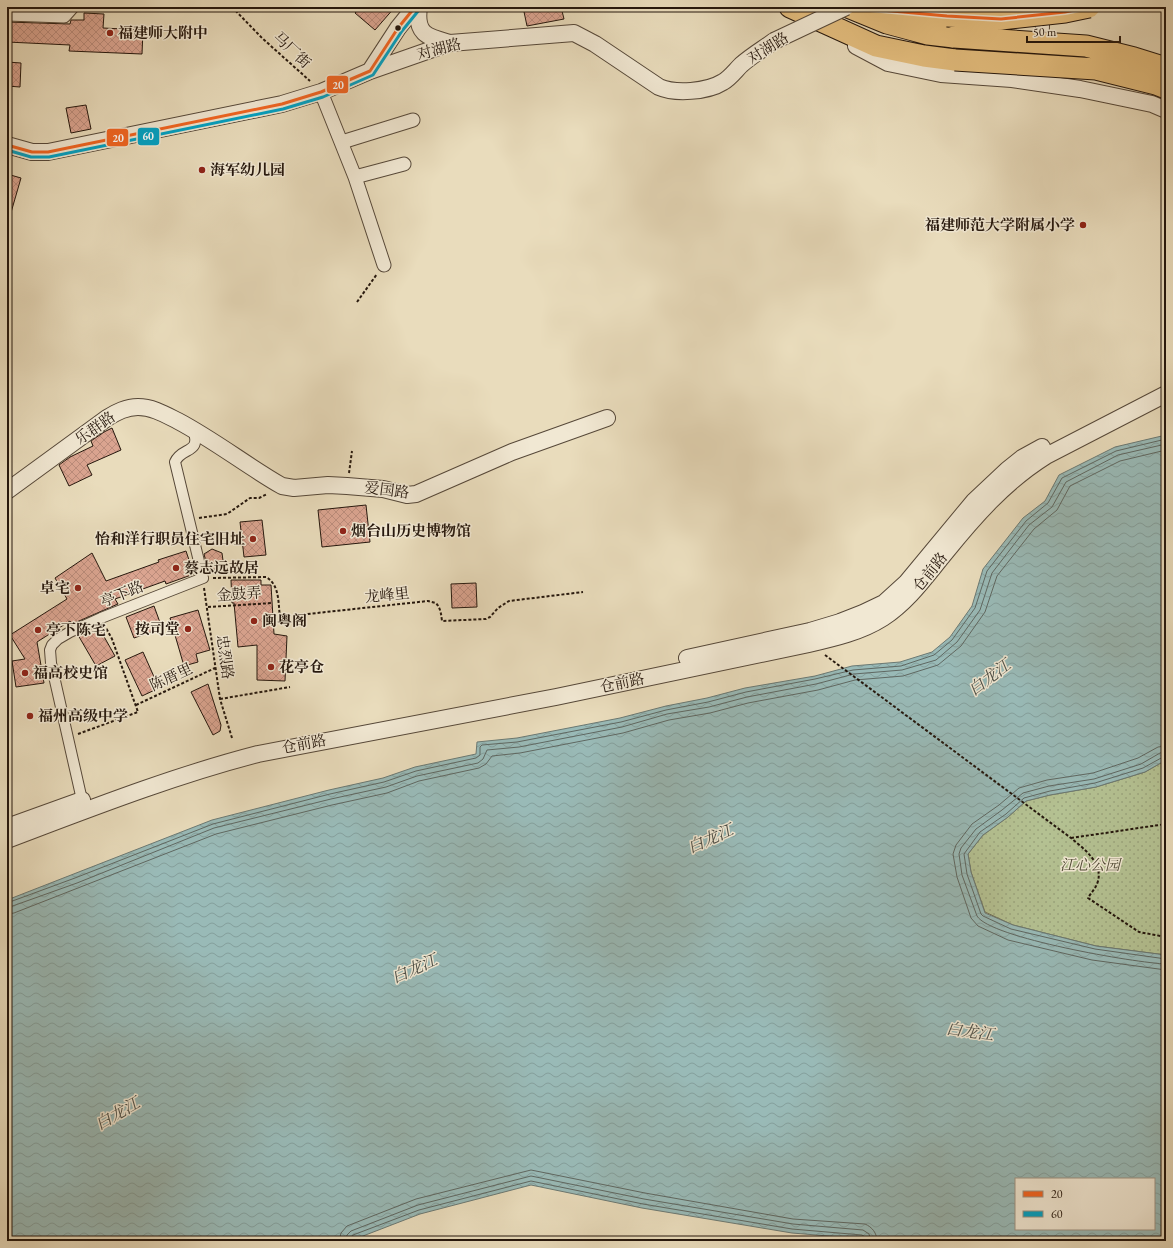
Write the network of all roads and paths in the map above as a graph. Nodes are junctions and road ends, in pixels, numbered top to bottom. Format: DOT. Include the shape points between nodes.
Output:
graph roads {
  1 [pos="72,7"];
  2 [pos="232,7"];
  3 [pos="415,7"];
  4 [pos="419,7"];
  5 [pos="848,7"];
  6 [pos="1044,7"];
  7 [pos="1089,7"];
  8 [pos="794,9"];
  9 [pos="7,14"];
  10 [pos="450,43"];
  11 [pos="954,48"];
  12 [pos="1166,68"];
  13 [pos="370,71"];
  14 [pos="1166,76"];
  15 [pos="1041,83"];
  16 [pos="1166,88"];
  17 [pos="321,92"];
  18 [pos="1166,110"];
  19 [pos="413,120"];
  20 [pos="342,142"];
  21 [pos="7,145"];
  22 [pos="404,164"];
  23 [pos="355,177"];
  24 [pos="384,265"];
  25 [pos="357,302"];
  26 [pos="1166,384"];
  27 [pos="1166,394"];
  28 [pos="607,418"];
  29 [pos="193,429"];
  30 [pos="352,452"];
  31 [pos="278,484"];
  32 [pos="347,486"];
  33 [pos="7,491"];
  34 [pos="188,520"];
  35 [pos="203,578"];
  36 [pos="583,592"];
  37 [pos="272,603"];
  38 [pos="208,607"];
  39 [pos="112,639"];
  40 [pos="809,644"];
  41 [pos="215,668"];
  42 [pos="290,687"];
  43 [pos="220,699"];
  44 [pos="136,705"];
  45 [pos="68,737"];
  46 [pos="232,738"];
  47 [pos="82,800"];
  48 [pos="1166,824"];
  49 [pos="7,827"];
  50 [pos="1071,838"];
  51 [pos="7,840"];
  52 [pos="1166,936"];
  1 -- 9 [label="street" via="64,16"];
  2 -- 17 [label="path, 马厂街"];
  3 -- 13 [label="street"];
  4 -- 10 [label="street" via="419,25 423,33"];
  5 -- 7 [label="main road, bridge" via="1001,19"];
  5 -- 10 [label="street, 对湖路, bridge" via="774,41 717,85 677,92 659,87 574,33"];
  5 -- 11 [label="main road" via="887,23 928,34"];
  6 -- 15 [label="street"];
  8 -- 11 [label="main road" via="876,46 924,56"];
  8 -- 15 [label="street" via="888,63 941,74 1012,78"];
  10 -- 13 [label="street, 对湖路"];
  11 -- 12 [label="main road, bridge" via="1086,46"];
  11 -- 14 [label="main road" via="1085,56 1123,63"];
  11 -- 16 [label="main road, bridge" via="1096,69"];
  13 -- 17 [label="street, 对湖路"];
  15 -- 18 [label="street" via="1145,103"];
  17 -- 20 [label="street"];
  17 -- 21 [label="street, 对湖路" via="282,104 48,152 32,152"];
  19 -- 20 [label="street"];
  20 -- 23 [label="street"];
  22 -- 23 [label="street"];
  23 -- 24 [label="street"];
  24 -- 25 [label="path"];
  26 -- 47 [label="street, 仓前路" via="1022,458 974,500 906,583 884,603 840,622 810,631 554,688 264,744 203,760"];
  27 -- 40 [label="street, 仓前路" via="1032,464 988,503 915,591 883,618 849,634"];
  28 -- 32 [label="street, 爱国路" via="512,452 416,494 407,495 383,489"];
  29 -- 31 [label="street, 爱国路"];
  29 -- 33 [label="street, 乐群路" via="150,408 129,407 107,418"];
  29 -- 34 [label="street" via="196,436 195,445 188,452 178,456 175,462"];
  30 -- 32 [label="path"];
  31 -- 32 [label="street, 爱国路" via="287,488"];
  31 -- 34 [label="path" via="266,494 250,498 227,514"];
  34 -- 35 [label="street"];
  35 -- 36 [label="path, 龙峰里" via="266,577 276,587 280,617 428,601 438,606 442,622 486,619 509,601"];
  35 -- 38 [label="path, 忠烈路"];
  35 -- 45 [label="street, 亭下路" via="87,624 54,642 50,650 51,663"];
  37 -- 38 [label="path, 金鼓弄"];
  38 -- 41 [label="path, 忠烈路"];
  39 -- 44 [label="path"];
  40 -- 50 [label="path"];
  40 -- 51 [label="street, 仓前路" via="549,698 258,754 222,763 84,810"];
  41 -- 43 [label="path, 忠烈路"];
  41 -- 44 [label="path, 陈厝里"];
  42 -- 43 [label="path"];
  43 -- 46 [label="path, 忠烈路"];
  44 -- 45 [label="path" via="138,712"];
  45 -- 47 [label="street, 亭下路"];
  47 -- 49 [label="street, 仓前路"];
  48 -- 50 [label="path"];
  50 -- 52 [label="path" via="1089,853 1098,869 1097,883 1088,898 1139,932"];
}
